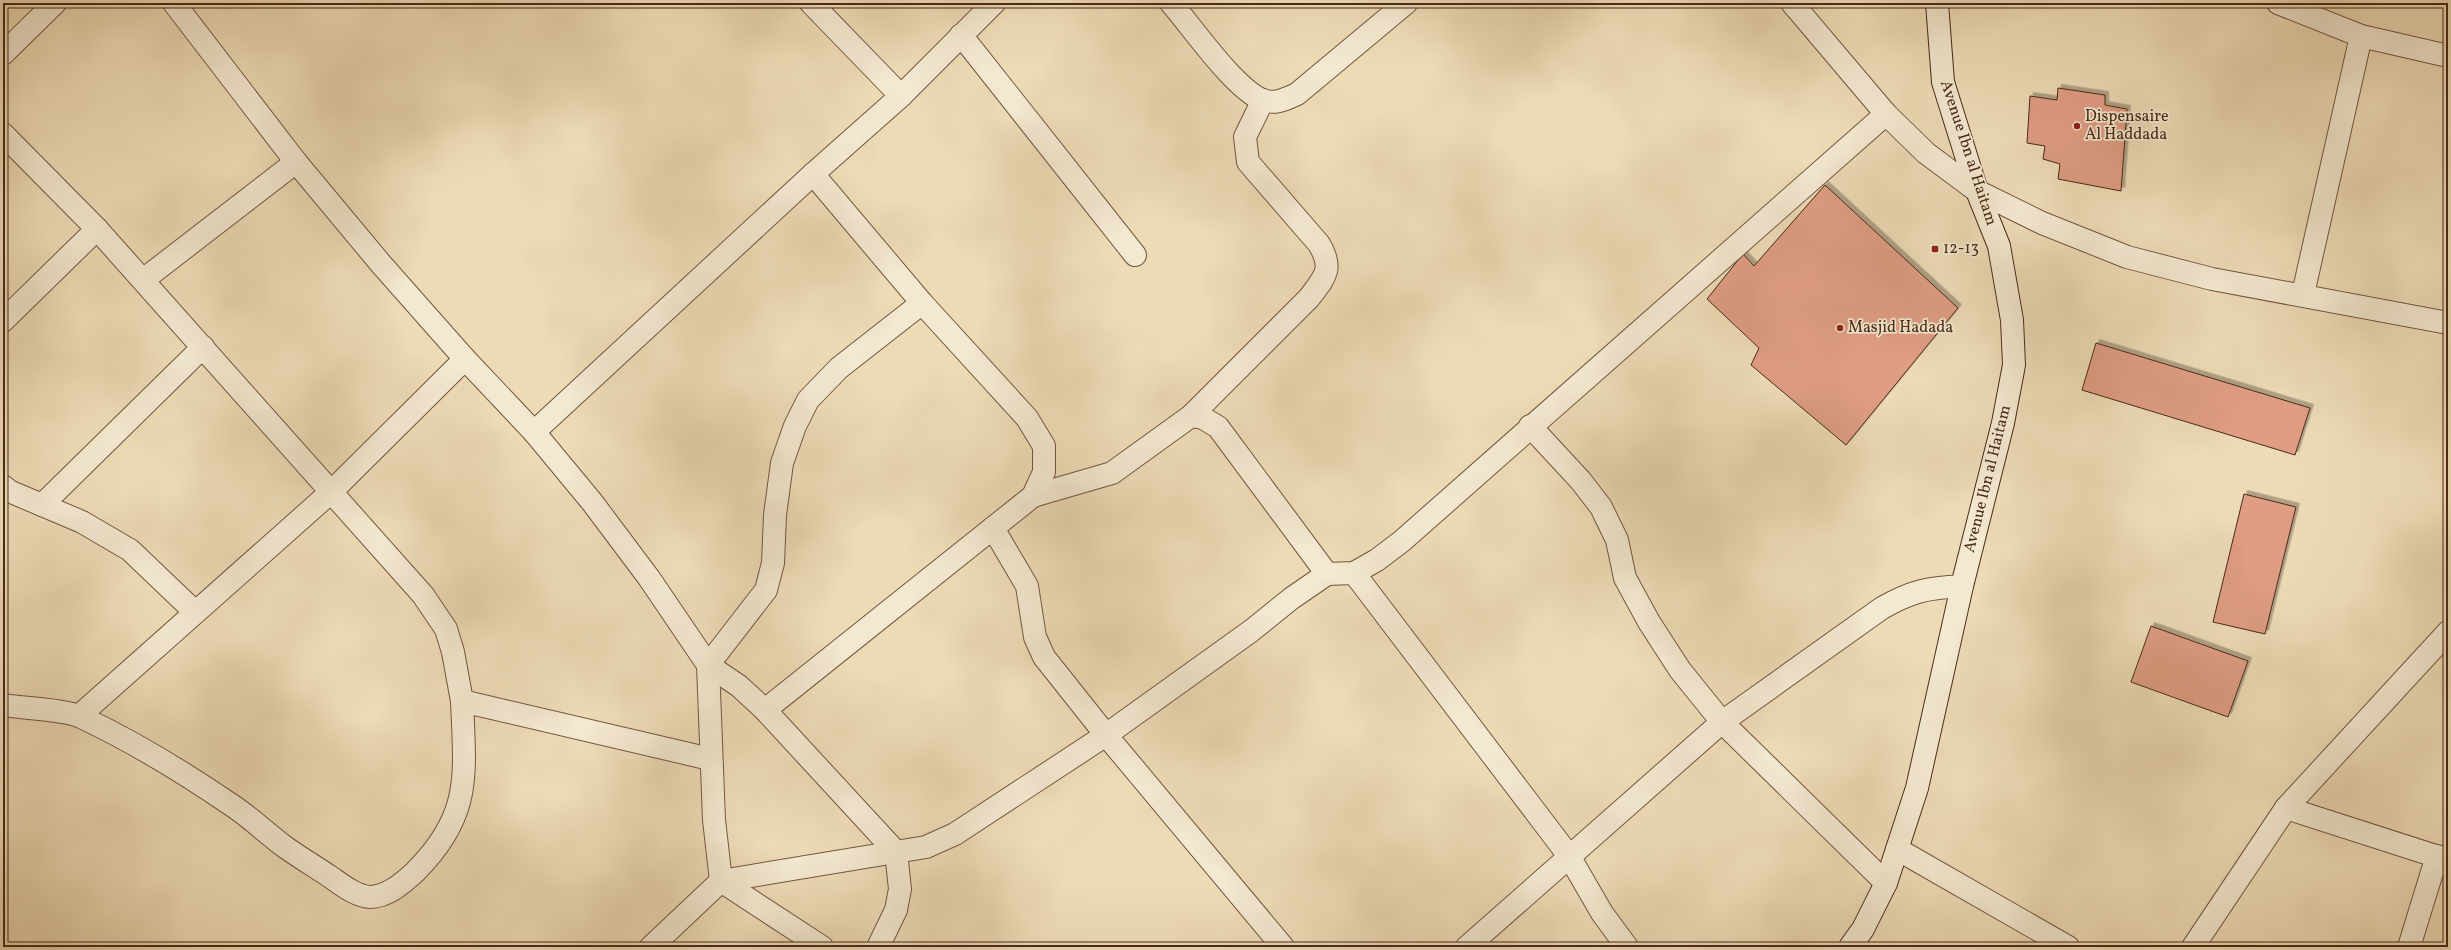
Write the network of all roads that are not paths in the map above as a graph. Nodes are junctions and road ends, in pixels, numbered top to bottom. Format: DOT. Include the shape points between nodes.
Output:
graph roads {
  1 [pos="55,3"];
  2 [pos="174,3"];
  3 [pos="811,3"];
  4 [pos="994,3"];
  5 [pos="1406,3"];
  6 [pos="1792,3"];
  7 [pos="1937,3"];
  8 [pos="2278,3"];
  9 [pos="1177,5"];
  10 [pos="961,35"];
  11 [pos="2361,36"];
  12 [pos="3,54"];
  13 [pos="2448,56"];
  14 [pos="901,96"];
  15 [pos="1263,100"];
  16 [pos="1886,114"];
  17 [pos="3,134"];
  18 [pos="296,162"];
  19 [pos="813,174"];
  20 [pos="1977,190"];
  21 [pos="97,229"];
  22 [pos="1135,255"];
  23 [pos="143,280"];
  24 [pos="2303,294"];
  25 [pos="922,303"];
  26 [pos="3,321"];
  27 [pos="2448,323"];
  28 [pos="203,347"];
  29 [pos="465,359"];
  30 [pos="1190,416"];
  31 [pos="1530,426"];
  32 [pos="534,432"];
  33 [pos="3,486"];
  34 [pos="331,492"];
  35 [pos="1034,496"];
  36 [pos="42,505"];
  37 [pos="994,528"];
  38 [pos="1354,573"];
  39 [pos="1327,574"];
  40 [pos="1962,586"];
  41 [pos="195,612"];
  42 [pos="2448,632"];
  43 [pos="708,665"];
  44 [pos="462,701"];
  45 [pos="3,705"];
  46 [pos="766,710"];
  47 [pos="79,716"];
  48 [pos="1722,722"];
  49 [pos="1106,735"];
  50 [pos="710,759"];
  51 [pos="2286,808"];
  52 [pos="1897,849"];
  53 [pos="896,852"];
  54 [pos="1569,856"];
  55 [pos="2442,858"];
  56 [pos="721,881"];
  57 [pos="1886,882"];
  58 [pos="651,947"];
  59 [pos="822,947"];
  60 [pos="878,947"];
  61 [pos="1283,947"];
  62 [pos="1467,947"];
  63 [pos="1627,947"];
  64 [pos="1850,947"];
  65 [pos="2068,947"];
  66 [pos="2193,947"];
  67 [pos="2409,947"];
  1 -- 12 [label="street"];
  2 -- 18 [label="street"];
  3 -- 14 [label="street"];
  4 -- 10 [label="street"];
  5 -- 15 [label="street" via="1297,94 1280,102"];
  6 -- 16 [label="street"];
  7 -- 20 [label="street, Avenue Ibn al Haitam" via="1944,82"];
  8 -- 11 [label="street"];
  9 -- 15 [label="street" via="1245,89"];
  10 -- 14 [label="street"];
  10 -- 22 [label="street"];
  11 -- 13 [label="street"];
  11 -- 24 [label="street"];
  14 -- 19 [label="street"];
  15 -- 30 [label="street" via="1245,137 1248,162 1319,244 1327,257 1328,268 1309,298"];
  16 -- 20 [label="street" via="1926,153"];
  16 -- 31 [label="street"];
  17 -- 21 [label="street"];
  18 -- 23 [label="street"];
  18 -- 29 [label="street"];
  19 -- 25 [label="street"];
  19 -- 32 [label="street"];
  20 -- 24 [label="street" via="2042,223 2127,257 2212,279"];
  20 -- 40 [label="street, Avenue Ibn al Haitam" via="1999,246 2012,320 2014,365 2003,423"];
  21 -- 23 [label="street"];
  21 -- 26 [label="street"];
  23 -- 28 [label="street"];
  24 -- 27 [label="street"];
  25 -- 35 [label="street" via="1027,418 1044,446 1044,472"];
  25 -- 43 [label="street" via="839,368 808,400 795,426 782,463 774,515 773,563 766,590"];
  28 -- 34 [label="street"];
  28 -- 36 [label="street"];
  29 -- 32 [label="street"];
  29 -- 34 [label="street"];
  30 -- 35 [label="street" via="1112,473"];
  30 -- 39 [label="street" via="1203,418 1218,427"];
  31 -- 38 [label="street" via="1402,541"];
  31 -- 48 [label="street" via="1602,507 1617,540 1625,578 1649,622 1680,670"];
  32 -- 43 [label="street" via="592,502"];
  33 -- 36 [label="street"];
  34 -- 41 [label="street"];
  34 -- 44 [label="street" via="423,595 446,629"];
  35 -- 37 [label="street"];
  36 -- 41 [label="street" via="82,522 130,550"];
  37 -- 46 [label="street"];
  37 -- 49 [label="street" via="1027,586 1035,637 1044,657"];
  38 -- 39 [label="street"];
  38 -- 54 [label="street"];
  39 -- 49 [label="street"];
  40 -- 48 [label="street" via="1928,588 1882,608"];
  40 -- 52 [label="street, Avenue Ibn al Haitam" via="1917,788"];
  41 -- 47 [label="street"];
  42 -- 51 [label="street"];
  43 -- 46 [label="street" via="739,686"];
  43 -- 50 [label="street"];
  44 -- 47 [label="street" via="465,770 459,807 446,834 429,857 404,882 385,894 370,897 358,894 339,883 285,847 231,804 152,755"];
  44 -- 50 [label="street"];
  45 -- 47 [label="street"];
  46 -- 53 [label="street"];
  48 -- 54 [label="street"];
  48 -- 57 [label="street"];
  49 -- 53 [label="street" via="955,834 926,847"];
  49 -- 61 [label="street"];
  50 -- 56 [label="street"];
  51 -- 55 [label="street"];
  51 -- 66 [label="street"];
  52 -- 57 [label="street, Avenue Ibn al Haitam"];
  52 -- 65 [label="street"];
  53 -- 56 [label="street"];
  53 -- 60 [label="street" via="900,889 896,910"];
  54 -- 62 [label="street"];
  54 -- 63 [label="street" via="1602,914"];
  55 -- 67 [label="street"];
  56 -- 58 [label="street"];
  56 -- 59 [label="street"];
  57 -- 64 [label="street, Avenue Ibn al Haitam" via="1863,929"];
}
